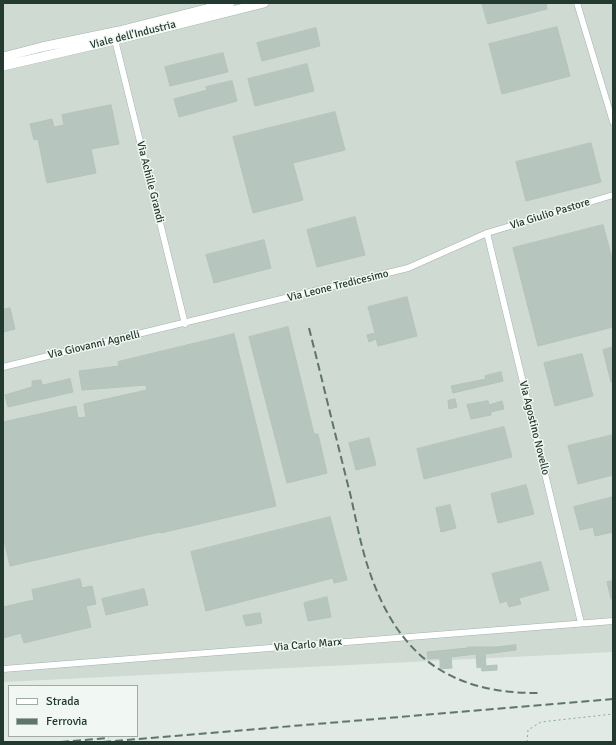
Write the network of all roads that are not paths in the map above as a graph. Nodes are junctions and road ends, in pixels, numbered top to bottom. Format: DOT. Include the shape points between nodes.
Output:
graph roads {
  1 [pos="230,3"];
  2 [pos="264,3"];
  3 [pos="577,3"];
  4 [pos="202,6"];
  5 [pos="116,40"];
  6 [pos="3,57"];
  7 [pos="3,66"];
  8 [pos="613,122"];
  9 [pos="613,195"];
  10 [pos="487,233"];
  11 [pos="185,324"];
  12 [pos="3,367"];
  13 [pos="613,621"];
  14 [pos="581,623"];
  15 [pos="3,670"];
  1 -- 4 [label="main road, Viale dell'Industria"];
  2 -- 5 [label="main road, Viale dell'Industria"];
  3 -- 8 [label="street"];
  4 -- 6 [label="main road, Viale dell'Industria" via="119,31"];
  5 -- 7 [label="main road, Viale dell'Industria"];
  5 -- 11 [label="street, Via Achille Grandi"];
  9 -- 10 [label="street, Via Giulio Pastore"];
  10 -- 11 [label="street, Via Leone Tredicesimo" via="408,268"];
  10 -- 14 [label="street, Via Agostino Novello"];
  11 -- 12 [label="street, Via Giovanni Agnelli"];
  13 -- 14 [label="street, Via Carlo Marx"];
  14 -- 15 [label="street, Via Carlo Marx"];
}
